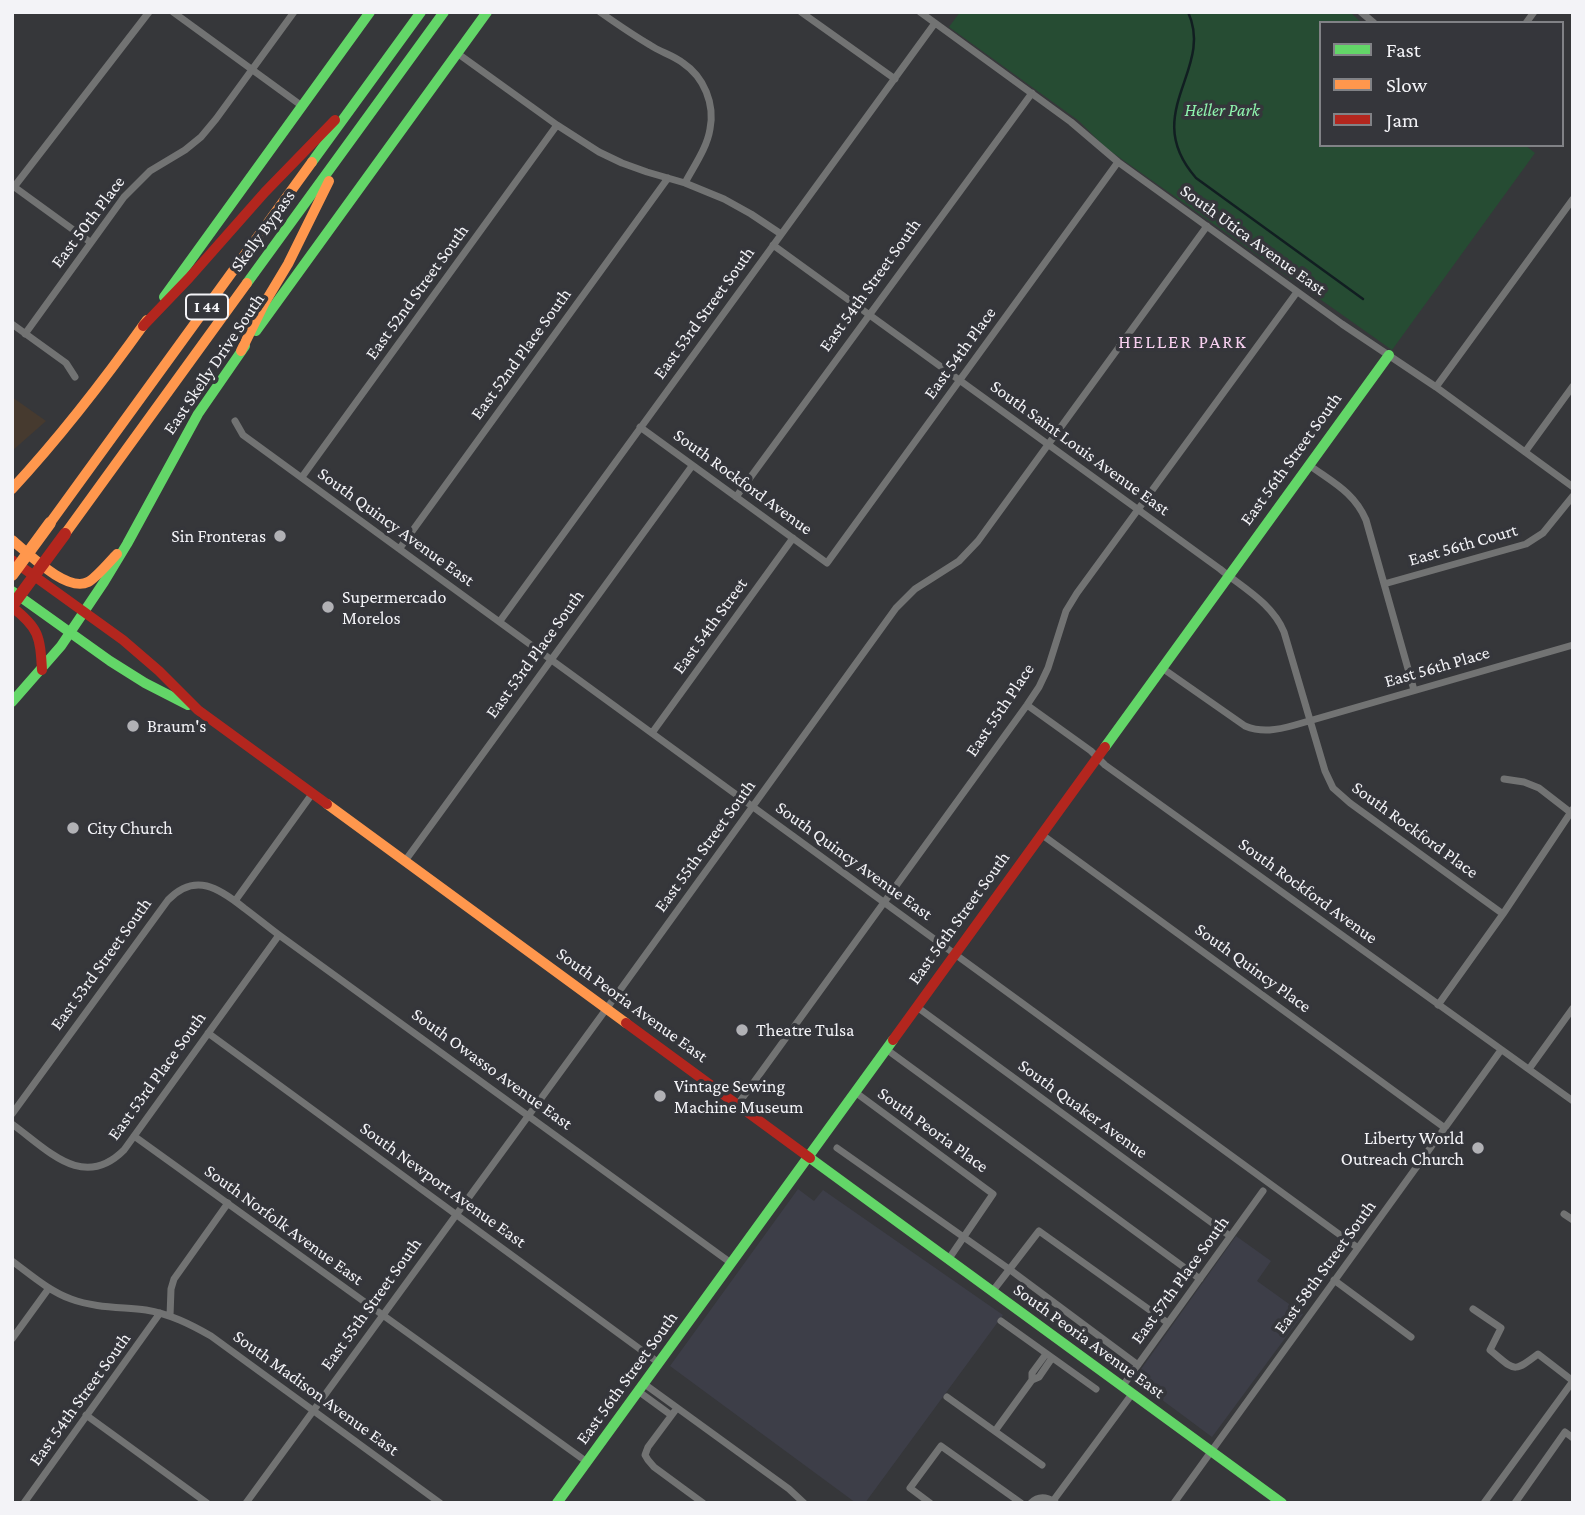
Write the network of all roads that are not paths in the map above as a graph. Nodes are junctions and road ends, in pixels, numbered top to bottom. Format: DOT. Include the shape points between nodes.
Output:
graph roads {
  1 [pos="149,12"];
  2 [pos="173,12"];
  3 [pos="294,12"];
  4 [pos="370,12"];
  5 [pos="421,12"];
  6 [pos="444,12"];
  7 [pos="487,12"];
  8 [pos="600,12"];
  9 [pos="801,12"];
  10 [pos="920,12"];
  11 [pos="935,23"];
  12 [pos="457,53"];
  13 [pos="252,70"];
  14 [pos="895,79"];
  15 [pos="365,90"];
  16 [pos="1032,93"];
  17 [pos="302,106"];
  18 [pos="557,125"];
  19 [pos="344,150"];
  20 [pos="1118,162"];
  21 [pos="668,178"];
  22 [pos="685,183"];
  23 [pos="13,186"];
  24 [pos="1573,200"];
  25 [pos="1207,226"];
  26 [pos="781,234"];
  27 [pos="90,242"];
  28 [pos="773,245"];
  29 [pos="1297,292"];
  30 [pos="869,314"];
  31 [pos="12,324"];
  32 [pos="144,326"];
  33 [pos="25,334"];
  34 [pos="241,351"];
  35 [pos="1389,355"];
  36 [pos="75,377"];
  37 [pos="960,380"];
  38 [pos="1573,386"];
  39 [pos="1436,387"];
  40 [pos="235,421"];
  41 [pos="640,427"];
  42 [pos="1048,444"];
  43 [pos="1525,452"];
  44 [pos="1309,465"];
  45 [pos="692,466"];
  46 [pos="302,477"];
  47 [pos="1573,487"];
  48 [pos="12,489"];
  49 [pos="1573,496"];
  50 [pos="736,497"];
  51 [pos="1138,510"];
  52 [pos="793,538"];
  53 [pos="12,540"];
  54 [pos="127,544"];
  55 [pos="400,548"];
  56 [pos="12,560"];
  57 [pos="827,563"];
  58 [pos="12,575"];
  59 [pos="1228,576"];
  60 [pos="1384,584"];
  61 [pos="12,591"];
  62 [pos="12,607"];
  63 [pos="84,612"];
  64 [pos="500,621"];
  65 [pos="70,633"];
  66 [pos="1573,645"];
  67 [pos="551,659"];
  68 [pos="1162,668"];
  69 [pos="42,670"];
  70 [pos="1414,690"];
  71 [pos="12,702"];
  72 [pos="1027,705"];
  73 [pos="198,710"];
  74 [pos="1310,721"];
  75 [pos="653,733"];
  76 [pos="1097,757"];
  77 [pos="1504,779"];
  78 [pos="312,794"];
  79 [pos="752,807"];
  80 [pos="1572,810"];
  81 [pos="1041,834"];
  82 [pos="405,861"];
  83 [pos="235,901"];
  84 [pos="883,903"];
  85 [pos="1503,914"];
  86 [pos="279,935"];
  87 [pos="955,954"];
  88 [pos="1438,1005"];
  89 [pos="917,1007"];
  90 [pos="607,1008"];
  91 [pos="1573,1008"];
  92 [pos="208,1033"];
  93 [pos="886,1049"];
  94 [pos="1501,1050"];
  95 [pos="1529,1069"];
  96 [pos="855,1092"];
  97 [pos="1573,1101"];
  98 [pos="738,1104"];
  99 [pos="12,1114"];
  100 [pos="528,1114"];
  101 [pos="12,1124"];
  102 [pos="1445,1128"];
  103 [pos="134,1136"];
  104 [pos="837,1148"];
  105 [pos="809,1157"];
  106 [pos="1263,1191"];
  107 [pos="228,1203"];
  108 [pos="1564,1214"];
  109 [pos="456,1215"];
  110 [pos="1573,1220"];
  111 [pos="1230,1236"];
  112 [pos="964,1238"];
  113 [pos="1358,1248"];
  114 [pos="948,1260"];
  115 [pos="12,1261"];
  116 [pos="732,1263"];
  117 [pos="1009,1269"];
  118 [pos="1200,1279"];
  119 [pos="1334,1280"];
  120 [pos="49,1288"];
  121 [pos="992,1292"];
  122 [pos="1473,1309"];
  123 [pos="160,1313"];
  124 [pos="382,1315"];
  125 [pos="170,1316"];
  126 [pos="1001,1321"];
  127 [pos="1168,1323"];
  128 [pos="1411,1337"];
  129 [pos="12,1339"];
  130 [pos="1060,1342"];
  131 [pos="1049,1356"];
  132 [pos="659,1363"];
  133 [pos="1138,1365"];
  134 [pos="1572,1383"];
  135 [pos="641,1387"];
  136 [pos="1096,1389"];
  137 [pos="1127,1391"];
  138 [pos="947,1397"];
  139 [pos="677,1408"];
  140 [pos="313,1411"];
  141 [pos="86,1415"];
  142 [pos="671,1415"];
  143 [pos="995,1431"];
  144 [pos="1573,1438"];
  145 [pos="1211,1452"];
  146 [pos="587,1462"];
  147 [pos="1042,1465"];
  148 [pos="559,1502"];
  149 [pos="1055,1502"];
  150 [pos="24,1503"];
  151 [pos="207,1503"];
  152 [pos="246,1503"];
  153 [pos="440,1503"];
  154 [pos="703,1503"];
  155 [pos="804,1503"];
  156 [pos="930,1503"];
  157 [pos="1021,1503"];
  158 [pos="1031,1503"];
  159 [pos="1174,1503"];
  160 [pos="1282,1503"];
  161 [pos="1484,1503"];
  162 [pos="1515,1503"];
  1 -- 23 [label="street"];
  2 -- 13 [label="street"];
  3 -- 13 [label="street, East 50th Place"];
  4 -- 17 [label="main road"];
  5 -- 15 [label="main road, Skelly Bypass / I 44"];
  6 -- 19 [label="main road, Skelly Bypass / I 44"];
  7 -- 12 [label="main road, East Skelly Drive South"];
  8 -- 22 [label="street" via="682,62 703,85 710,106 710,131"];
  9 -- 14 [label="street"];
  10 -- 11 [label="street, South Utica Avenue East"];
  11 -- 14 [label="street, East 53rd Street South"];
  11 -- 16 [label="street, South Utica Avenue East"];
  12 -- 18 [label="street"];
  12 -- 34 [label="main road, East Skelly Drive South"];
  13 -- 17 [label="street"];
  13 -- 27 [label="street, East 50th Place" via="201,136 138,181"];
  14 -- 26 [label="street, East 53rd Street South"];
  15 -- 32 [label="main road"];
  15 -- 58 [label="main road, Skelly Bypass / I 44, bridge"];
  16 -- 20 [label="street, South Utica Avenue East"];
  16 -- 30 [label="street, East 54th Street South"];
  17 -- 32 [label="main road"];
  18 -- 21 [label="street" via="599,152"];
  18 -- 46 [label="street, East 52nd Street South"];
  19 -- 34 [label="main road"];
  19 -- 62 [label="main road, Skelly Bypass / I 44, bridge"];
  20 -- 25 [label="street, South Utica Avenue East"];
  20 -- 37 [label="street, East 54th Place"];
  21 -- 22 [label="street"];
  21 -- 55 [label="street, East 52nd Place South"];
  22 -- 26 [label="street" via="724,199"];
  23 -- 27 [label="street"];
  24 -- 39 [label="street"];
  25 -- 29 [label="street, South Utica Avenue East"];
  25 -- 42 [label="street, East 55th Street South"];
  26 -- 28 [label="street, East 53rd Street South"];
  27 -- 33 [label="street, East 50th Place"];
  28 -- 30 [label="street, South Saint Louis Avenue East"];
  28 -- 41 [label="street, East 53rd Street South"];
  29 -- 35 [label="street, South Utica Avenue East"];
  29 -- 51 [label="street, East 55th Place"];
  30 -- 37 [label="street, South Saint Louis Avenue East"];
  30 -- 50 [label="street, East 54th Street South"];
  31 -- 33 [label="street"];
  32 -- 48 [label="main road" via="84,407"];
  33 -- 36 [label="street" via="66,363"];
  34 -- 54 [label="main road, East Skelly Drive South" via="198,414"];
  35 -- 39 [label="street, South Utica Avenue East"];
  35 -- 44 [label="main road, East 56th Street South"];
  37 -- 42 [label="street, South Saint Louis Avenue East"];
  37 -- 57 [label="street, East 54th Place"];
  38 -- 43 [label="street"];
  39 -- 43 [label="street, South Utica Avenue East"];
  40 -- 46 [label="street, South Quincy Avenue East" via="243,435"];
  41 -- 45 [label="street, South Rockford Avenue"];
  41 -- 64 [label="street, East 53rd Street South"];
  42 -- 51 [label="street, South Saint Louis Avenue East"];
  42 -- 79 [label="street, East 55th Street South" via="968,552 896,608"];
  43 -- 47 [label="street, South Utica Avenue East"];
  44 -- 59 [label="main road, East 56th Street South"];
  44 -- 60 [label="street" via="1347,492 1361,509"];
  45 -- 50 [label="street, South Rockford Avenue"];
  45 -- 67 [label="street, East 53rd Place South"];
  46 -- 55 [label="street, South Quincy Avenue East"];
  49 -- 60 [label="street, East 56th Court" via="1543,533 1526,544"];
  50 -- 52 [label="street, South Rockford Avenue"];
  51 -- 59 [label="street, South Saint Louis Avenue East"];
  51 -- 72 [label="street, East 55th Place" via="1066,611 1048,668"];
  52 -- 57 [label="street, South Rockford Avenue"];
  52 -- 75 [label="street, East 54th Street"];
  53 -- 54 [label="main road" via="75,584 88,582"];
  54 -- 63 [label="main road, East Skelly Drive South"];
  55 -- 64 [label="street, South Quincy Avenue East"];
  56 -- 63 [label="main road, South Peoria Avenue East"];
  59 -- 68 [label="main road, East 56th Street South"];
  59 -- 74 [label="street, South Saint Louis Avenue East" via="1280,622"];
  60 -- 70 [label="street"];
  61 -- 65 [label="main road, South Peoria Avenue East"];
  62 -- 69 [label="main road" via="37,631"];
  63 -- 65 [label="main road, East Skelly Drive South"];
  63 -- 73 [label="main road, South Peoria Avenue East" via="159,670"];
  64 -- 67 [label="street, South Quincy Avenue East"];
  65 -- 69 [label="main road, East Skelly Drive South"];
  65 -- 73 [label="main road, South Peoria Avenue East" via="125,671"];
  66 -- 70 [label="street, East 56th Place"];
  67 -- 75 [label="street, South Quincy Avenue East"];
  67 -- 82 [label="street, East 53rd Place South"];
  68 -- 74 [label="street" via="1252,729 1269,731"];
  68 -- 76 [label="main road, East 56th Street South"];
  69 -- 71 [label="main road, East Skelly Drive South"];
  70 -- 74 [label="street, East 56th Place"];
  72 -- 76 [label="street, South Rockford Avenue"];
  72 -- 84 [label="street, East 55th Place"];
  73 -- 78 [label="main road, South Peoria Avenue East"];
  74 -- 85 [label="street, South Rockford Place" via="1333,788"];
  75 -- 79 [label="street, South Quincy Avenue East"];
  76 -- 81 [label="main road, East 56th Street South"];
  76 -- 88 [label="street, South Rockford Avenue"];
  77 -- 80 [label="street" via="1539,788"];
  78 -- 82 [label="main road, South Peoria Avenue East"];
  78 -- 83 [label="street"];
  79 -- 84 [label="street, South Quincy Avenue East"];
  79 -- 90 [label="street, East 55th Street South"];
  80 -- 85 [label="street"];
  81 -- 87 [label="main road, East 56th Street South"];
  81 -- 102 [label="street, South Quincy Place"];
  82 -- 90 [label="main road, South Peoria Avenue East"];
  83 -- 86 [label="street, South Owasso Avenue East"];
  83 -- 99 [label="street, East 53rd Street South" via="205,885 174,894"];
  84 -- 87 [label="street, South Quincy Avenue East"];
  84 -- 98 [label="street, East 55th Place"];
  85 -- 88 [label="street"];
  86 -- 92 [label="street, East 53rd Place South"];
  86 -- 100 [label="street, South Owasso Avenue East"];
  87 -- 89 [label="main road, East 56th Street South"];
  87 -- 113 [label="street, South Quincy Avenue East"];
  88 -- 94 [label="street, South Rockford Avenue"];
  89 -- 93 [label="main road, East 56th Street South"];
  89 -- 111 [label="street, South Quaker Avenue"];
  90 -- 98 [label="main road, South Peoria Avenue East"];
  90 -- 100 [label="street, East 55th Street South"];
  91 -- 95 [label="street"];
  92 -- 103 [label="street, East 53rd Place South"];
  92 -- 109 [label="street, South Newport Avenue East"];
  93 -- 96 [label="main road, East 56th Street South"];
  93 -- 118 [label="street"];
  94 -- 95 [label="street, South Rockford Avenue"];
  94 -- 102 [label="street, East 58th Street South"];
  95 -- 97 [label="street, South Rockford Avenue"];
  96 -- 105 [label="main road, East 56th Street South"];
  96 -- 112 [label="street, South Peoria Place" via="993,1194"];
  98 -- 105 [label="main road, South Peoria Avenue East"];
  100 -- 109 [label="street, East 55th Street South"];
  100 -- 116 [label="street, South Owasso Avenue East"];
  101 -- 103 [label="street, East 53rd Place South" via="80,1168 106,1165"];
  102 -- 113 [label="street, East 58th Street South"];
  103 -- 107 [label="street, South Norfolk Avenue East"];
  104 -- 112 [label="street, South Peoria Avenue East"];
  105 -- 114 [label="main road, South Peoria Avenue East"];
  105 -- 116 [label="main road, East 56th Street South"];
  106 -- 111 [label="street, East 57th Place South"];
  107 -- 124 [label="street, South Norfolk Avenue East"];
  107 -- 125 [label="street" via="174,1279"];
  108 -- 110 [label="street"];
  109 -- 124 [label="street, East 55th Street South"];
  109 -- 132 [label="street, South Newport Avenue East"];
  111 -- 118 [label="street, East 57th Place South"];
  112 -- 114 [label="street"];
  112 -- 117 [label="street, South Peoria Avenue East"];
  113 -- 119 [label="street, East 58th Street South"];
  114 -- 121 [label="main road, South Peoria Avenue East"];
  115 -- 120 [label="street, South Madison Avenue East"];
  116 -- 132 [label="main road, East 56th Street South"];
  117 -- 121 [label="street"];
  117 -- 127 [label="street" via="1039,1231"];
  117 -- 133 [label="street, South Peoria Avenue East"];
  118 -- 127 [label="street, East 57th Place South"];
  119 -- 128 [label="street"];
  119 -- 145 [label="street, East 58th Street South"];
  120 -- 123 [label="street, South Madison Avenue East" via="91,1305"];
  120 -- 129 [label="street"];
  121 -- 130 [label="main road, South Peoria Avenue East"];
  122 -- 134 [label="street" via="1501,1328 1490,1350 1511,1367 1520,1367 1538,1354"];
  123 -- 125 [label="street, South Madison Avenue East"];
  123 -- 141 [label="street, East 54th Street South"];
  124 -- 140 [label="street, East 55th Street South"];
  124 -- 146 [label="street, South Norfolk Avenue East"];
  125 -- 140 [label="street, South Madison Avenue East" via="211,1336"];
  126 -- 131 [label="street"];
  127 -- 133 [label="street, East 57th Place South"];
  130 -- 131 [label="street"];
  130 -- 137 [label="main road, South Peoria Avenue East"];
  131 -- 136 [label="street"];
  131 -- 143 [label="street" via="1032,1373 1032,1380"];
  132 -- 135 [label="main road, East 56th Street South"];
  133 -- 137 [label="street, East 57th Place South"];
  134 -- 161 [label="street"];
  135 -- 139 [label="street"];
  135 -- 142 [label="street"];
  135 -- 146 [label="main road, East 56th Street South"];
  137 -- 145 [label="main road, South Peoria Avenue East"];
  137 -- 149 [label="street, East 57th Place South"];
  138 -- 143 [label="street"];
  139 -- 142 [label="street"];
  139 -- 155 [label="street"];
  140 -- 152 [label="street, East 55th Street South"];
  140 -- 153 [label="street, South Madison Avenue East"];
  141 -- 150 [label="street, East 54th Street South"];
  141 -- 151 [label="street"];
  142 -- 154 [label="street" via="645,1455"];
  143 -- 147 [label="street"];
  144 -- 162 [label="street" via="1565,1432"];
  145 -- 159 [label="street, East 58th Street South"];
  145 -- 160 [label="main road, South Peoria Avenue East"];
  146 -- 148 [label="main road, East 56th Street South"];
  149 -- 158 [label="street" via="1039,1497"];
  156 -- 157 [label="street" via="910,1488 941,1446"];
}
